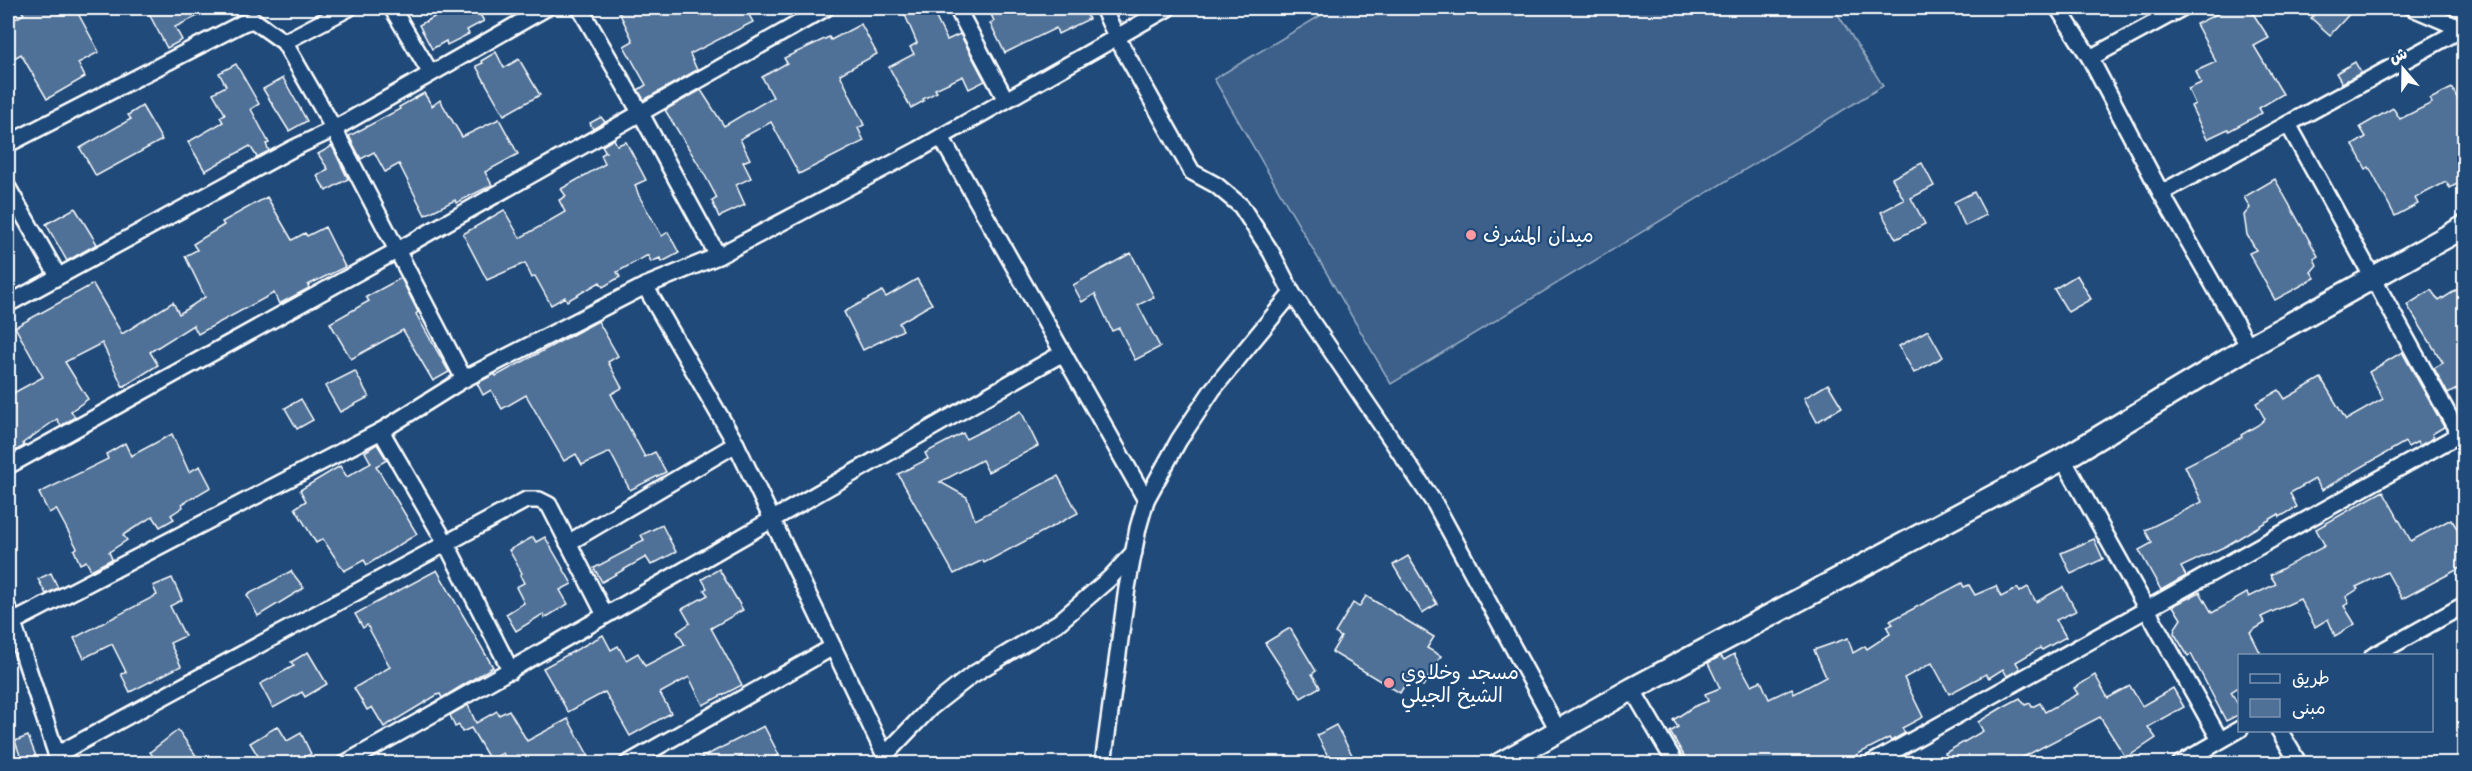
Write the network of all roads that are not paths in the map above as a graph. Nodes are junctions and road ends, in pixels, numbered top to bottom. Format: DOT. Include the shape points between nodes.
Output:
graph roads {
  1 [pos="349,8"];
  2 [pos="392,8"];
  3 [pos="546,8"];
  4 [pos="580,8"];
  5 [pos="826,8"];
  6 [pos="957,8"];
  7 [pos="1103,8"];
  8 [pos="1168,8"];
  9 [pos="2058,8"];
  10 [pos="2182,8"];
  11 [pos="2413,8"];
  12 [pos="2463,29"];
  13 [pos="1116,36"];
  14 [pos="284,42"];
  15 [pos="2090,58"];
  16 [pos="430,72"];
  17 [pos="1006,100"];
  18 [pos="640,112"];
  19 [pos="2288,124"];
  20 [pos="334,129"];
  21 [pos="941,137"];
  22 [pos="8,144"];
  23 [pos="8,188"];
  24 [pos="2161,193"];
  25 [pos="2464,227"];
  26 [pos="398,250"];
  27 [pos="718,256"];
  28 [pos="58,276"];
  29 [pos="2374,276"];
  30 [pos="645,286"];
  31 [pos="1292,293"];
  32 [pos="8,304"];
  33 [pos="2249,347"];
  34 [pos="1063,353"];
  35 [pos="464,379"];
  36 [pos="381,431"];
  37 [pos="2462,439"];
  38 [pos="736,444"];
  39 [pos="2063,459"];
  40 [pos="8,466"];
  41 [pos="1146,500"];
  42 [pos="772,518"];
  43 [pos="568,543"];
  44 [pos="447,545"];
  45 [pos="1134,552"];
  46 [pos="2464,605"];
  47 [pos="2146,610"];
  48 [pos="10,615"];
  49 [pos="605,615"];
  50 [pos="833,647"];
  51 [pos="2377,654"];
  52 [pos="511,670"];
  53 [pos="1632,689"];
  54 [pos="1558,730"];
  55 [pos="2238,730"];
  56 [pos="2280,732"];
  57 [pos="2220,740"];
  58 [pos="57,759"];
  59 [pos="887,759"];
  60 [pos="344,764"];
  61 [pos="627,764"];
  62 [pos="1103,764"];
  63 [pos="1500,764"];
  64 [pos="1676,764"];
  65 [pos="1870,764"];
  66 [pos="2180,764"];
  67 [pos="2299,764"];
  1 -- 14 [label="street"];
  2 -- 16 [label="street"];
  3 -- 16 [label="street"];
  4 -- 18 [label="street"];
  5 -- 18 [label="street"];
  6 -- 17 [label="street"];
  7 -- 13 [label="street"];
  8 -- 13 [label="street"];
  9 -- 15 [label="street"];
  10 -- 15 [label="street"];
  11 -- 12 [label="street"];
  12 -- 19 [label="street"];
  13 -- 17 [label="street"];
  13 -- 31 [label="street" via="1192,171 1241,206"];
  14 -- 20 [label="street"];
  14 -- 22 [label="street" via="253,20 243,23"];
  15 -- 24 [label="street"];
  16 -- 20 [label="street"];
  17 -- 21 [label="street"];
  18 -- 26 [label="street"];
  18 -- 27 [label="street"];
  19 -- 24 [label="street"];
  19 -- 29 [label="street"];
  20 -- 26 [label="street"];
  20 -- 28 [label="street"];
  21 -- 27 [label="street"];
  21 -- 34 [label="street"];
  23 -- 28 [label="street"];
  24 -- 33 [label="street"];
  25 -- 29 [label="street"];
  26 -- 35 [label="street"];
  26 -- 40 [label="street"];
  27 -- 30 [label="street"];
  28 -- 32 [label="street"];
  29 -- 33 [label="street"];
  29 -- 37 [label="street"];
  30 -- 35 [label="street"];
  30 -- 38 [label="street"];
  31 -- 41 [label="street" via="1213,389"];
  31 -- 54 [label="street" via="1435,504"];
  33 -- 39 [label="street"];
  34 -- 41 [label="street"];
  34 -- 42 [label="street"];
  35 -- 36 [label="street"];
  36 -- 44 [label="street"];
  36 -- 48 [label="street"];
  37 -- 47 [label="street"];
  38 -- 42 [label="street"];
  38 -- 43 [label="street"];
  39 -- 47 [label="street"];
  39 -- 53 [label="street"];
  41 -- 45 [label="street"];
  42 -- 49 [label="street"];
  42 -- 50 [label="street"];
  43 -- 44 [label="street" via="549,505 526,500"];
  43 -- 49 [label="street"];
  44 -- 52 [label="street"];
  44 -- 58 [label="street"];
  45 -- 59 [label="street" via="1059,622 972,675 930,708"];
  45 -- 62 [label="street"];
  46 -- 51 [label="street"];
  47 -- 57 [label="street"];
  47 -- 65 [label="street"];
  48 -- 58 [label="street"];
  49 -- 52 [label="street"];
  50 -- 59 [label="street"];
  50 -- 61 [label="street"];
  52 -- 60 [label="street"];
  53 -- 54 [label="street"];
  53 -- 64 [label="street"];
  54 -- 63 [label="street"];
  55 -- 57 [label="street"];
  56 -- 67 [label="street"];
  57 -- 66 [label="street"];
}
